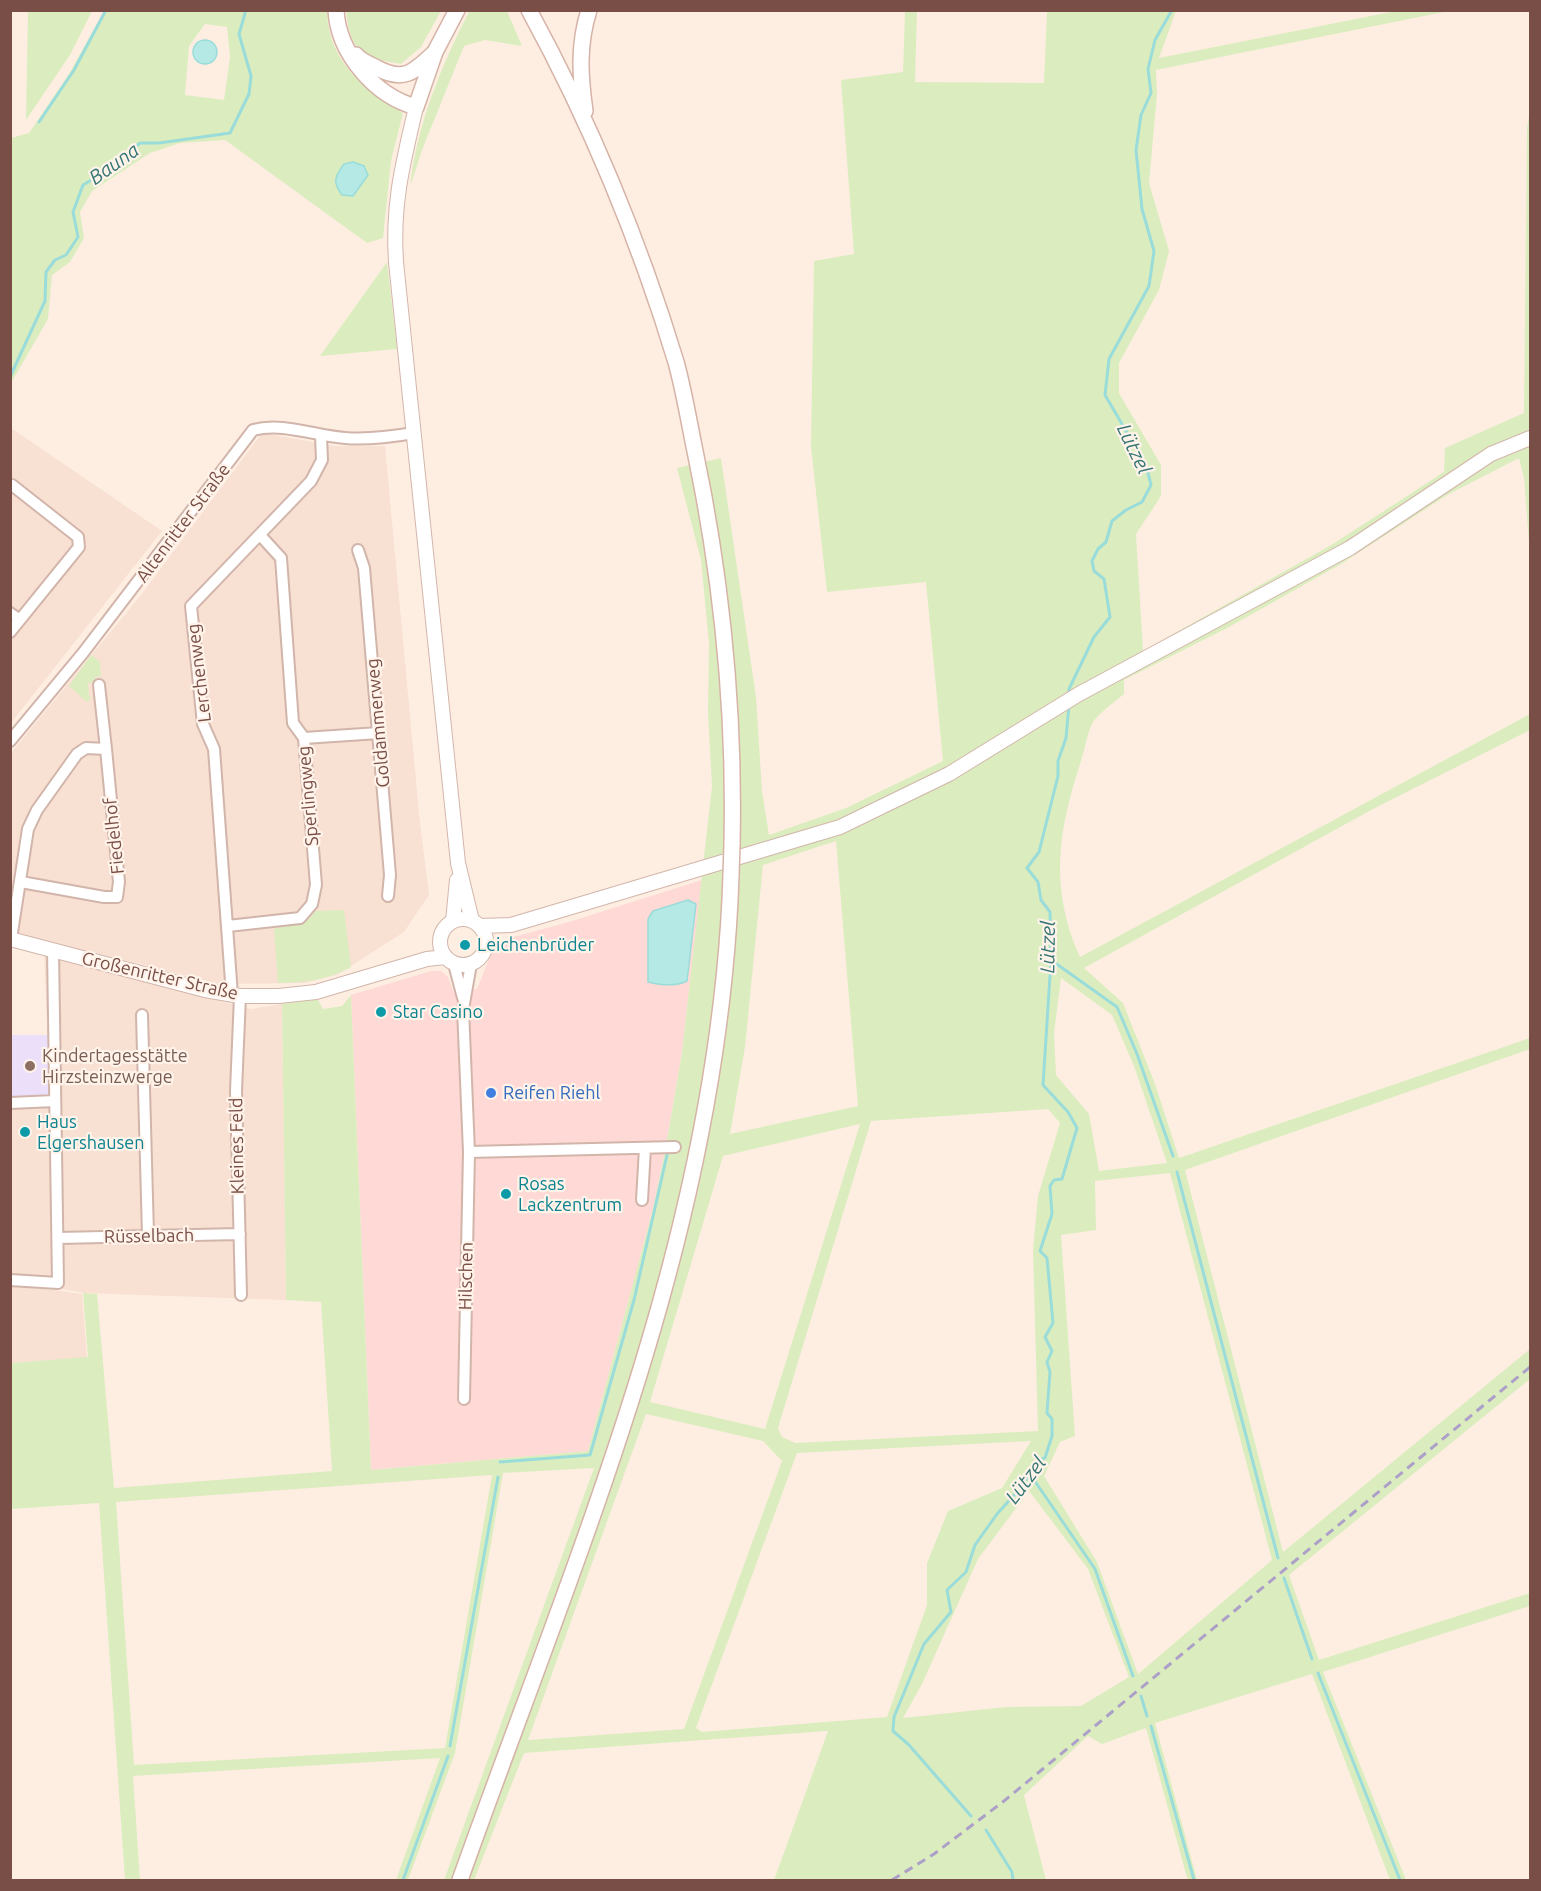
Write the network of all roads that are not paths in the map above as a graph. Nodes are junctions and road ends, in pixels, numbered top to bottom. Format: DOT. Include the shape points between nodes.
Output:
graph roads {
  1 [pos="336,10"];
  2 [pos="341,10"];
  3 [pos="457,10"];
  4 [pos="529,10"];
  5 [pos="590,10"];
  6 [pos="435,52"];
  7 [pos="391,75"];
  8 [pos="418,102"];
  9 [pos="588,126"];
  10 [pos="414,433"];
  11 [pos="321,436"];
  12 [pos="1530,438"];
  13 [pos="10,487"];
  14 [pos="260,535"];
  15 [pos="358,550"];
  16 [pos="10,613"];
  17 [pos="20,620"];
  18 [pos="10,632"];
  19 [pos="99,685"];
  20 [pos="379,733"];
  21 [pos="304,738"];
  22 [pos="10,741"];
  23 [pos="106,749"];
  24 [pos="458,863"];
  25 [pos="21,882"];
  26 [pos="388,896"];
  27 [pos="453,921"];
  28 [pos="476,923"];
  29 [pos="511,925"];
  30 [pos="228,926"];
  31 [pos="440,938"];
  32 [pos="11,939"];
  33 [pos="486,943"];
  34 [pos="54,950"];
  35 [pos="449,960"];
  36 [pos="471,964"];
  37 [pos="346,983"];
  38 [pos="236,996"];
  39 [pos="464,1002"];
  40 [pos="142,1015"];
  41 [pos="55,1101"];
  42 [pos="10,1103"];
  43 [pos="675,1147"];
  44 [pos="645,1148"];
  45 [pos="469,1152"];
  46 [pos="642,1200"];
  47 [pos="240,1233"];
  48 [pos="148,1235"];
  49 [pos="58,1238"];
  50 [pos="10,1280"];
  51 [pos="241,1295"];
  52 [pos="464,1399"];
  53 [pos="460,1881"];
  1 -- 8 [label="main road" via="338,30 347,53 365,74 387,92"];
  2 -- 7 [label="main road" via="342,28 360,60"];
  3 -- 6 [label="main road"];
  4 -- 9 [label="main road"];
  5 -- 9 [label="main road" via="581,36 580,78"];
  6 -- 7 [label="main road" via="412,72"];
  6 -- 8 [label="main road"];
  7 -- 8 [label="main road" via="415,90"];
  8 -- 10 [label="street" via="397,186 395,248"];
  9 -- 53 [label="main road, bridge" via="623,212 676,364 704,495 723,618 732,763 727,951 704,1128 684,1221 631,1402 584,1543"];
  10 -- 11 [label="street, Altenritter Straße" via="372,440"];
  10 -- 24 [label="street"];
  11 -- 14 [label="street, Lerchenweg" via="322,460 311,481"];
  11 -- 22 [label="street, Altenritter Straße" via="271,427 250,434 90,644"];
  12 -- 29 [label="street" via="1491,454 1350,548 1079,694 949,774 840,827"];
  13 -- 17 [label="street" via="78,537 79,547"];
  14 -- 21 [label="street, Sperlingweg" via="281,558 294,723"];
  14 -- 30 [label="street, Lerchenweg" via="191,606 202,724 214,749"];
  15 -- 20 [label="street, Goldammerweg" via="364,568"];
  16 -- 17 [label="street"];
  17 -- 18 [label="street"];
  19 -- 23 [label="street, Fiedelhof"];
  20 -- 21 [label="street"];
  20 -- 26 [label="street, Goldammerweg" via="390,875"];
  21 -- 30 [label="street, Sperlingweg" via="316,885 312,904 300,918"];
  23 -- 25 [label="street" via="86,748 77,754 37,810 28,829"];
  23 -- 25 [label="street, Fiedelhof" via="119,882 117,897"];
  24 -- 27 [label="street"];
  24 -- 28 [label="street"];
  25 -- 32 [label="street"];
  27 -- 28 [label="street"];
  27 -- 31 [label="street"];
  28 -- 29 [label="street"];
  28 -- 33 [label="street"];
  29 -- 33 [label="street"];
  30 -- 38 [label="street, Lerchenweg"];
  31 -- 35 [label="street"];
  31 -- 37 [label="street, Großenritter Straße" via="427,950"];
  32 -- 34 [label="street, Großenritter Straße"];
  33 -- 36 [label="street" via="482,956"];
  34 -- 38 [label="street, Großenritter Straße"];
  34 -- 41 [label="street"];
  35 -- 36 [label="street"];
  35 -- 37 [label="street, Großenritter Straße" via="427,959"];
  35 -- 39 [label="street, Hilschen"];
  36 -- 39 [label="street, Hilschen"];
  37 -- 38 [label="street, Großenritter Straße" via="316,992"];
  38 -- 47 [label="street, Kleines Feld"];
  39 -- 45 [label="street, Hilschen"];
  40 -- 48 [label="street"];
  41 -- 42 [label="street"];
  41 -- 49 [label="street"];
  43 -- 44 [label="street"];
  44 -- 45 [label="street"];
  44 -- 46 [label="street"];
  45 -- 52 [label="street, Hilschen"];
  47 -- 48 [label="street, Rüsselbach"];
  47 -- 51 [label="street, Kleines Feld"];
  48 -- 49 [label="street, Rüsselbach"];
  49 -- 50 [label="street" via="58,1284"];
}
